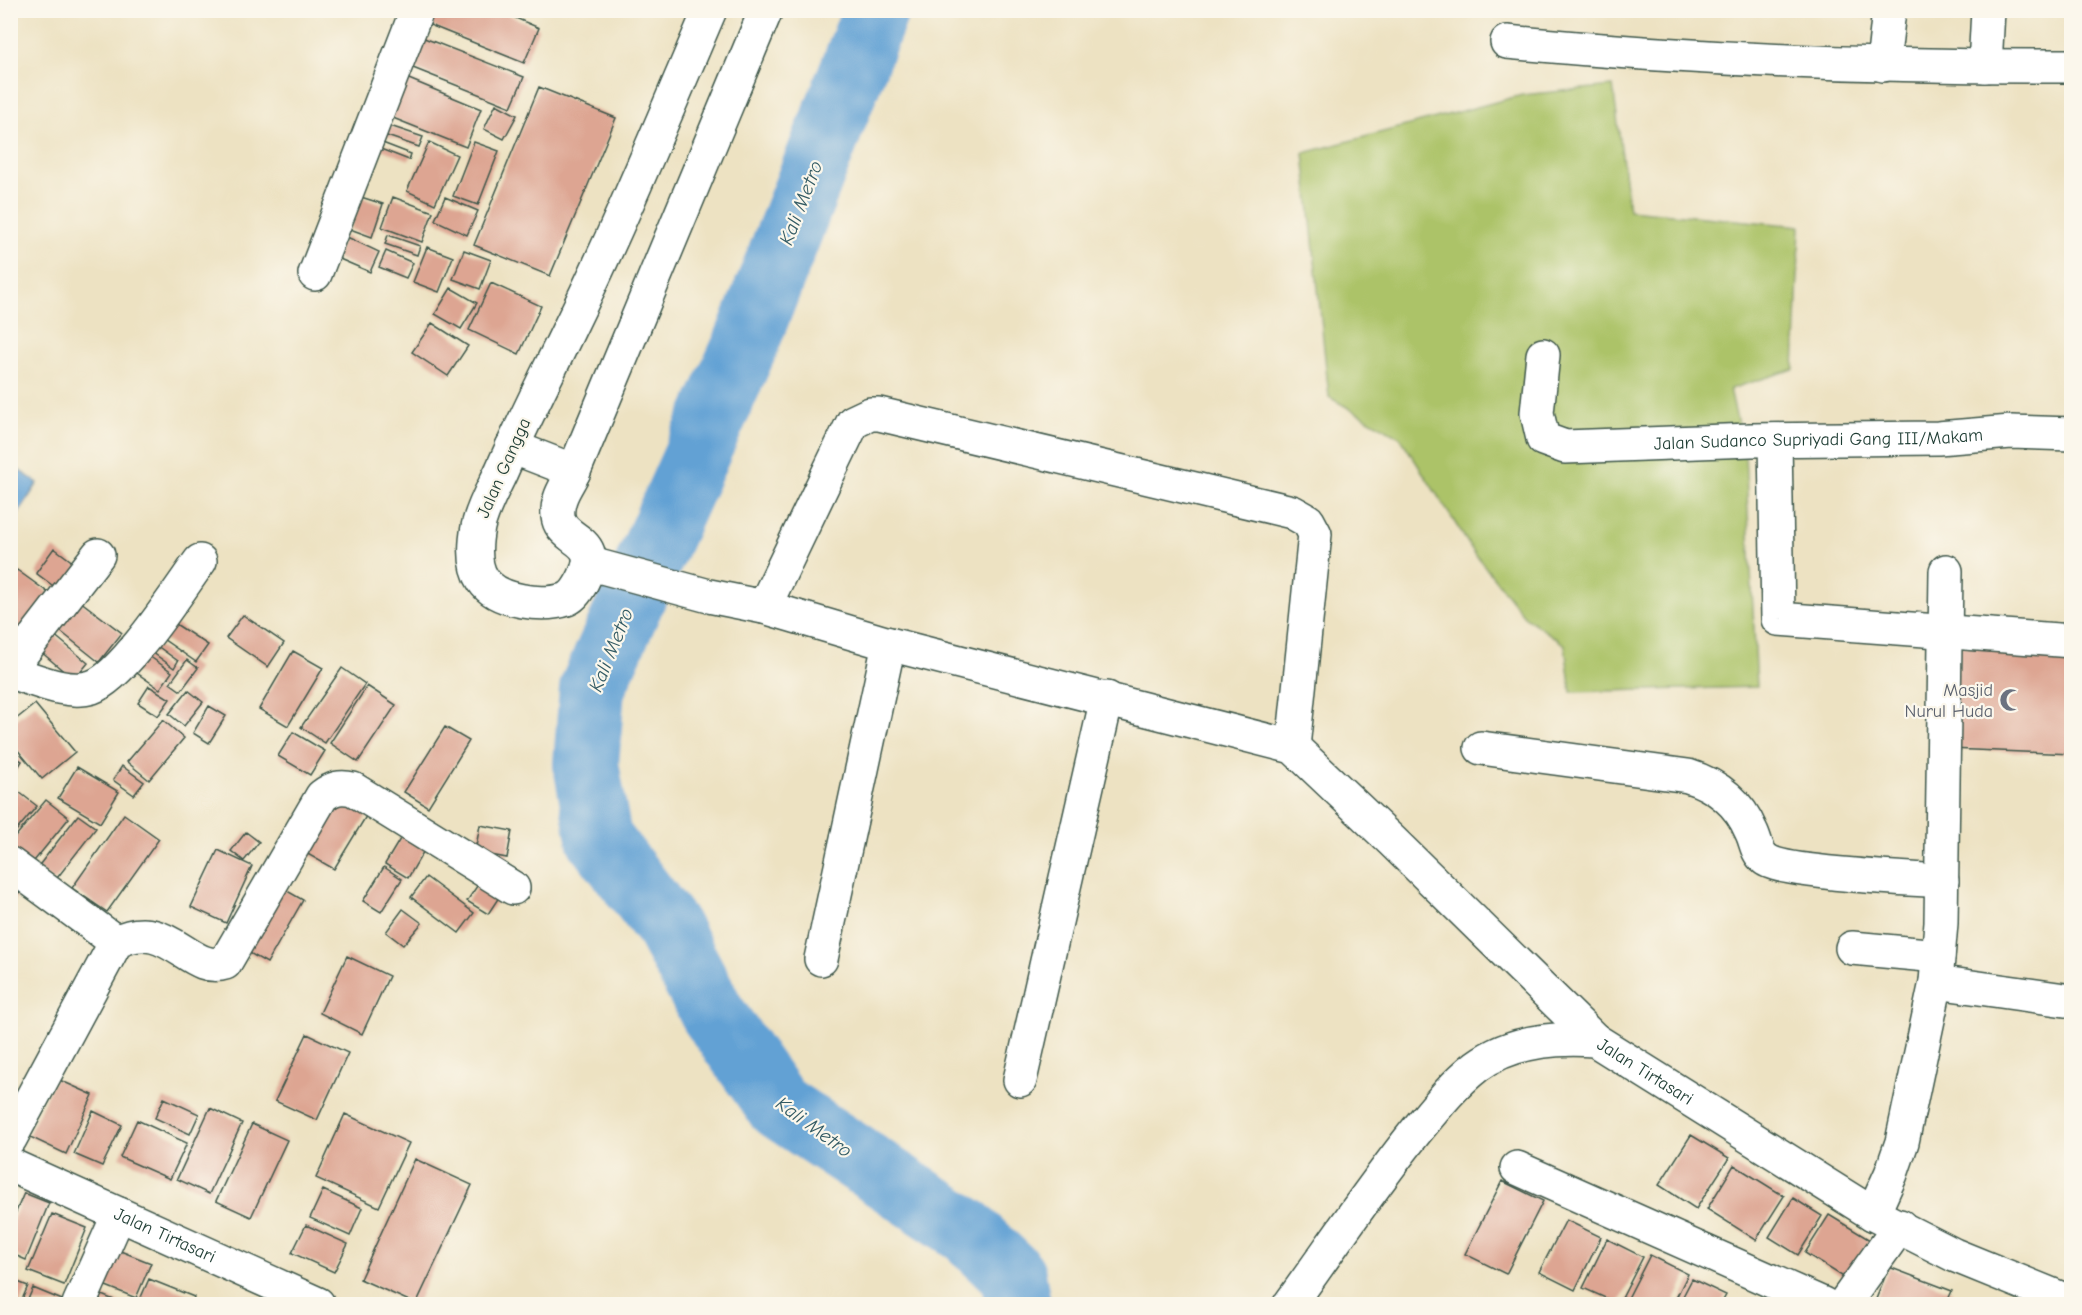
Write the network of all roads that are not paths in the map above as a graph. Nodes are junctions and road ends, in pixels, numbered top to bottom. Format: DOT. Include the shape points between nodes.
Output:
graph roads {
  1 [pos="417,10"];
  2 [pos="710,10"];
  3 [pos="766,10"];
  4 [pos="1889,10"];
  5 [pos="1988,10"];
  6 [pos="1507,42"];
  7 [pos="1883,65"];
  8 [pos="1984,66"];
  9 [pos="2072,66"];
  10 [pos="315,274"];
  11 [pos="1542,356"];
  12 [pos="2072,434"];
  13 [pos="1774,440"];
  14 [pos="512,447"];
  15 [pos="574,471"];
  16 [pos="98,555"];
  17 [pos="200,561"];
  18 [pos="601,568"];
  19 [pos="1946,571"];
  20 [pos="764,607"];
  21 [pos="1946,630"];
  22 [pos="2072,641"];
  23 [pos="889,644"];
  24 [pos="10,670"];
  25 [pos="1107,698"];
  26 [pos="1293,747"];
  27 [pos="1481,748"];
  28 [pos="10,864"];
  29 [pos="1942,881"];
  30 [pos="513,888"];
  31 [pos="116,942"];
  32 [pos="1852,948"];
  33 [pos="821,959"];
  34 [pos="1937,969"];
  35 [pos="2072,1001"];
  36 [pos="1595,1040"];
  37 [pos="1020,1080"];
  38 [pos="10,1139"];
  39 [pos="10,1165"];
  40 [pos="1518,1168"];
  41 [pos="119,1214"];
  42 [pos="1886,1220"];
  43 [pos="313,1303"];
  44 [pos="2072,1303"];
  45 [pos="79,1305"];
  46 [pos="1290,1305"];
  47 [pos="1823,1305"];
  48 [pos="1844,1305"];
  1 -- 10 [label="street"];
  2 -- 14 [label="street, Jalan Gangga" via="585,296"];
  3 -- 15 [label="street"];
  4 -- 7 [label="street"];
  5 -- 8 [label="street"];
  6 -- 7 [label="street" via="1655,56"];
  7 -- 8 [label="street"];
  8 -- 9 [label="street"];
  11 -- 13 [label="street, Jalan Sudanco Supriyadi Gang III/Makam" via="1537,413 1542,439 1565,447"];
  12 -- 13 [label="street, Jalan Sudanco Supriyadi Gang III/Makam" via="2011,432 1938,438"];
  13 -- 21 [label="street" via="1778,619"];
  14 -- 15 [label="street"];
  14 -- 18 [label="street, Jalan Gangga" via="478,525 475,550 483,580 503,594 536,602 559,600 569,598"];
  15 -- 18 [label="street" via="560,499 560,522 567,535 583,543"];
  16 -- 24 [label="street"];
  17 -- 24 [label="street" via="126,660 108,678 92,687 76,689"];
  18 -- 20 [label="street"];
  19 -- 21 [label="street"];
  20 -- 23 [label="street"];
  20 -- 26 [label="street" via="853,422 870,414 1292,512 1308,522 1315,534"];
  21 -- 22 [label="street"];
  21 -- 29 [label="street"];
  23 -- 25 [label="street"];
  23 -- 33 [label="street"];
  25 -- 26 [label="street"];
  25 -- 37 [label="street"];
  26 -- 36 [label="street"];
  27 -- 29 [label="street" via="1688,776 1711,784 1742,812 1757,849 1766,860 1808,870"];
  28 -- 31 [label="street"];
  29 -- 34 [label="street"];
  30 -- 31 [label="street" via="353,789 342,787 322,796 225,963 207,964 154,934"];
  31 -- 38 [label="street"];
  32 -- 34 [label="street"];
  34 -- 35 [label="street"];
  34 -- 42 [label="street" via="1902,1142 1891,1174"];
  36 -- 42 [label="street, Jalan Tirtasari"];
  36 -- 46 [label="street, Jalan Tirtasari" via="1541,1040 1513,1048 1477,1066 1441,1101 1398,1154"];
  39 -- 41 [label="street, Jalan Tirtasari"];
  40 -- 47 [label="street"];
  41 -- 43 [label="street, Jalan Tirtasari"];
  41 -- 45 [label="street"];
  42 -- 44 [label="street, Jalan Tirtasari" via="1954,1255"];
  42 -- 48 [label="street"];
}
